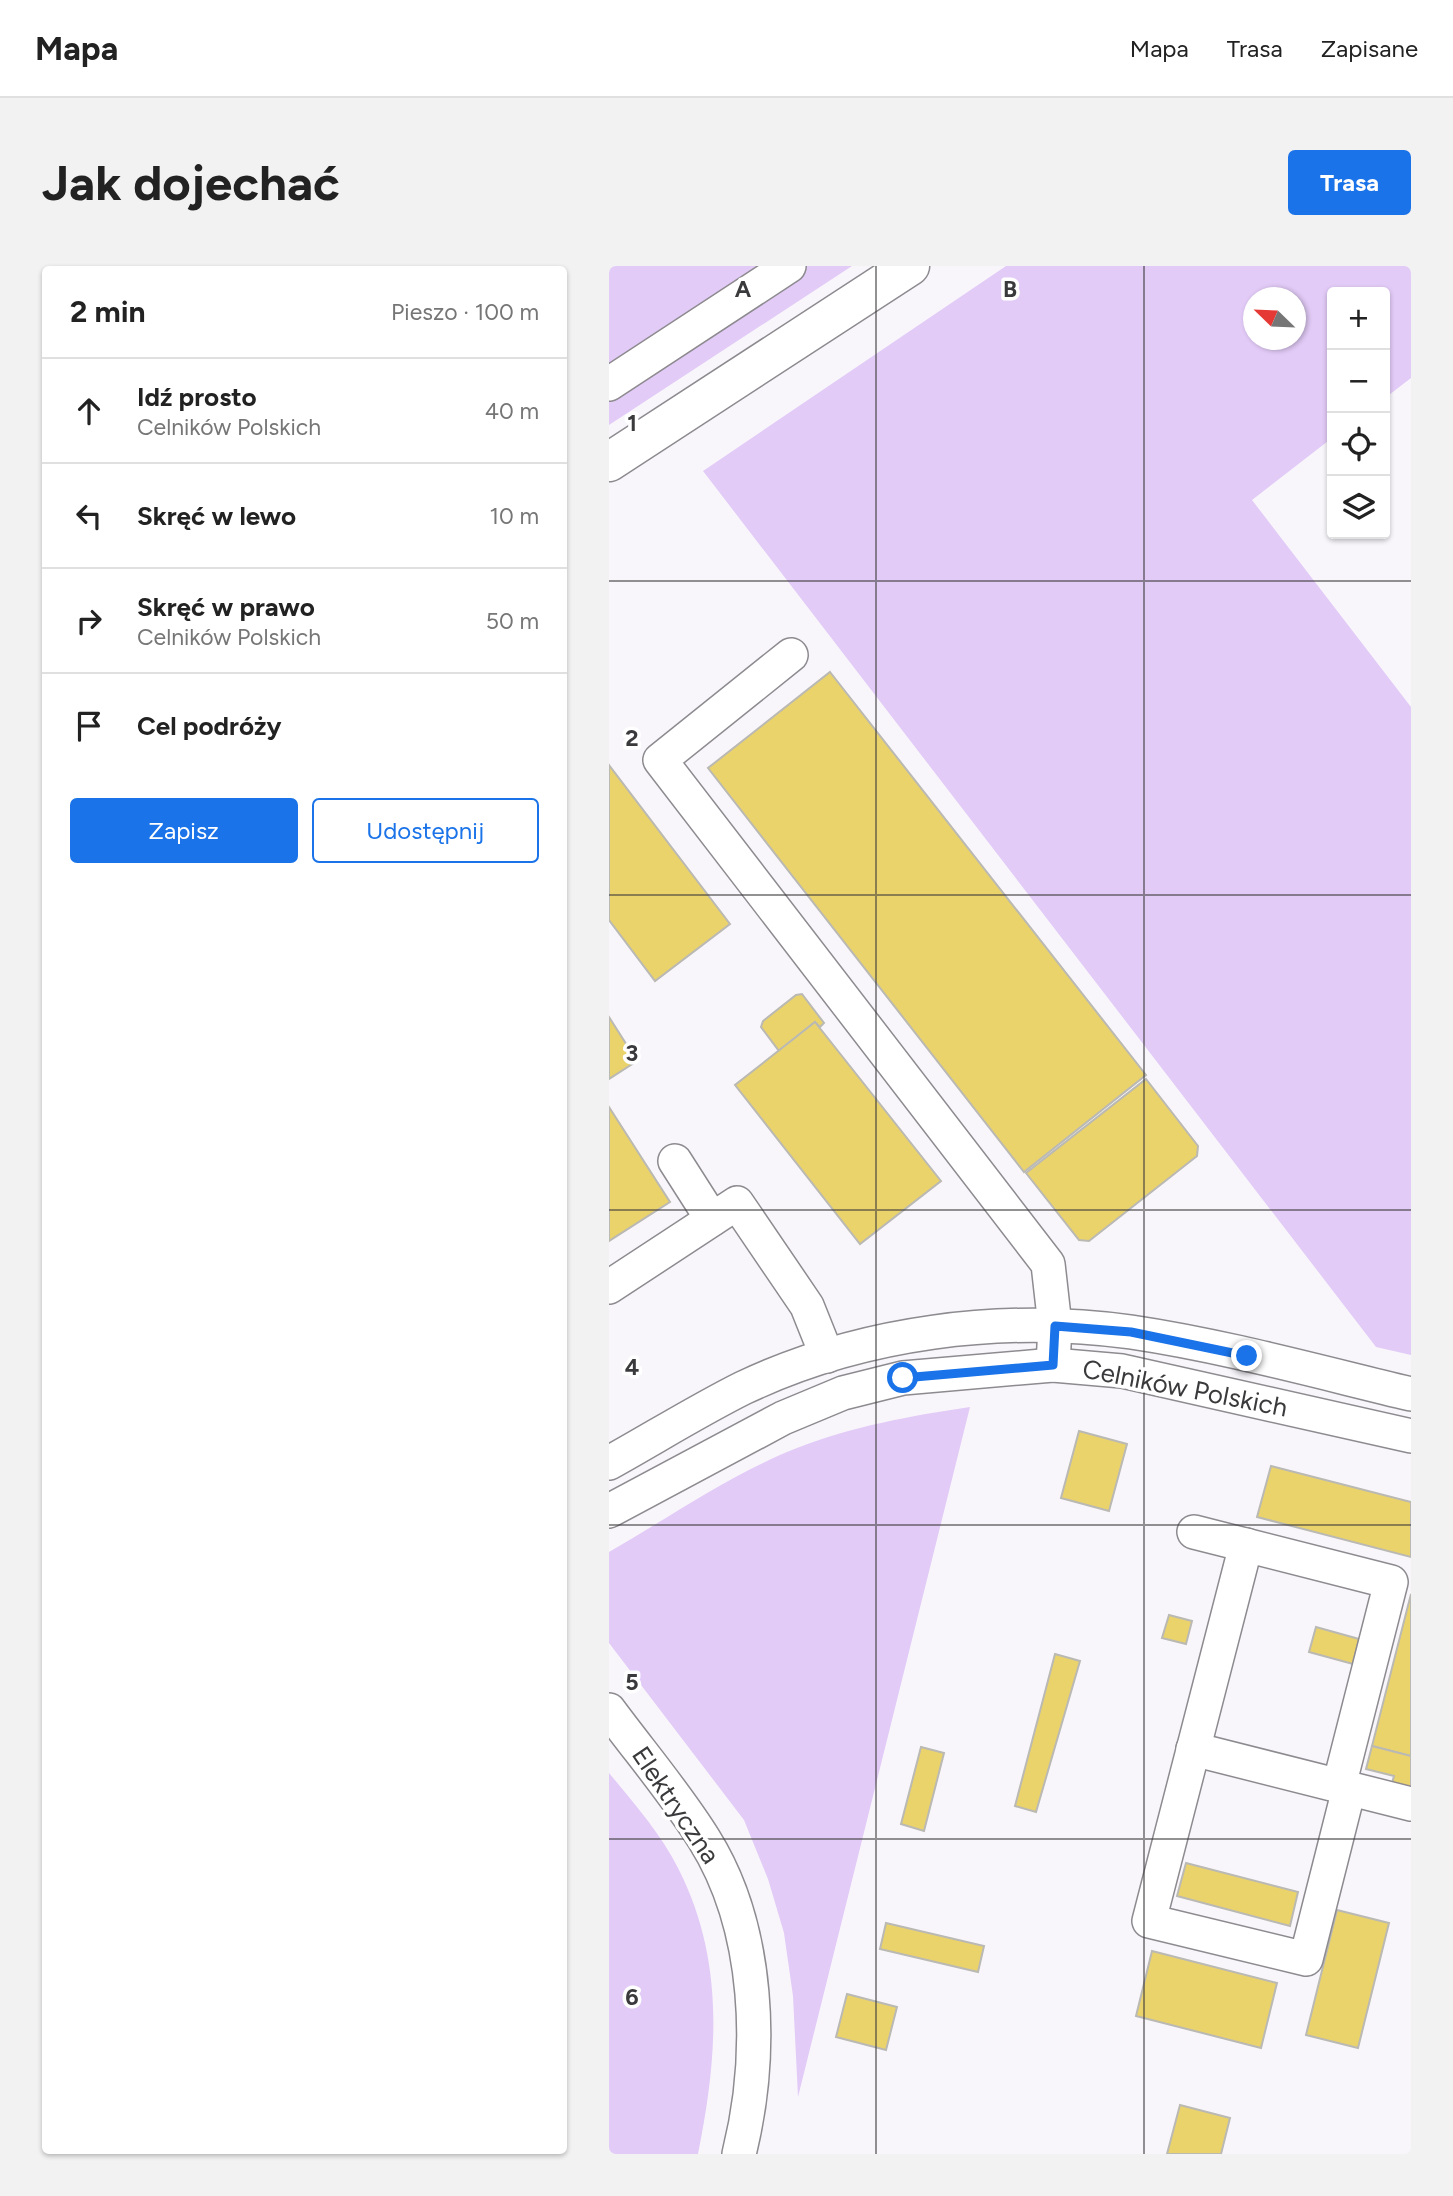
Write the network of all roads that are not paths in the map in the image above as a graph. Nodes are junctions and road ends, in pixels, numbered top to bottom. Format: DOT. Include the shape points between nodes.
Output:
graph roads {
  1 [pos="789,266"];
  2 [pos="909,266"];
  3 [pos="609,384"];
  4 [pos="609,462"];
  5 [pos="791,656"];
  6 [pos="675,1161"];
  7 [pos="712,1219"];
  8 [pos="609,1287"];
  9 [pos="1055,1326"];
  10 [pos="827,1356"];
  11 [pos="1053,1365"];
  12 [pos="1411,1394"];
  13 [pos="1411,1436"];
  14 [pos="609,1463"];
  15 [pos="609,1511"];
  16 [pos="1194,1532"];
  17 [pos="1246,1545"];
  18 [pos="609,1710"];
  19 [pos="1193,1749"];
  20 [pos="1344,1787"];
  21 [pos="1411,1804"];
  22 [pos="739,2154"];
  1 -- 3 [label="street"];
  2 -- 4 [label="highway"];
  5 -- 9 [label="street" via="660,760 1048,1264"];
  6 -- 7 [label="street"];
  7 -- 8 [label="street"];
  7 -- 10 [label="street" via="737,1203 807,1306"];
  9 -- 10 [label="street, Celników Polskich" via="916,1334"];
  9 -- 11 [label="street"];
  9 -- 12 [label="street, Celników Polskich" via="1131,1332"];
  10 -- 14 [label="street, Celników Polskich" via="744,1388"];
  11 -- 13 [label="street, Celników Polskich" via="1122,1371"];
  11 -- 15 [label="street, Celników Polskich" via="903,1378 843,1394 783,1418"];
  16 -- 17 [label="street"];
  17 -- 19 [label="street"];
  17 -- 20 [label="street" via="1391,1582"];
  18 -- 22 [label="street, Elektryczna" via="705,1839 726,1884 749,1965 755,2035 752,2085"];
  19 -- 20 [label="street"];
  19 -- 20 [label="street" via="1149,1921 1306,1959"];
  20 -- 21 [label="street"];
}
